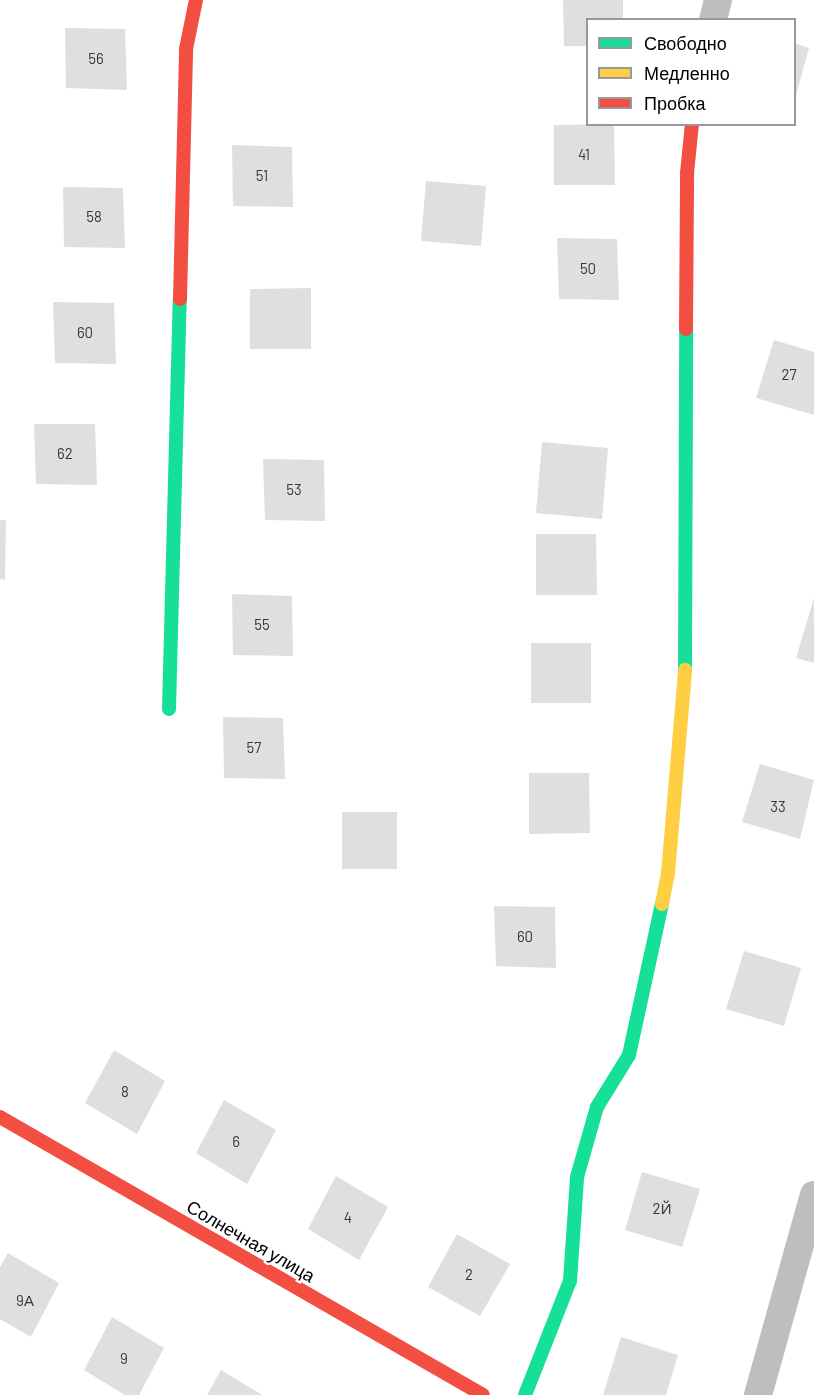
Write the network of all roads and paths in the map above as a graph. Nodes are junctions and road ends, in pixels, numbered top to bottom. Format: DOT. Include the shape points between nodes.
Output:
graph roads {
  1 [pos="196,0"];
  2 [pos="718,0"];
  3 [pos="714,18"];
  4 [pos="692,126"];
  5 [pos="169,710"];
  6 [pos="0,1117"];
  7 [pos="814,1195"];
  8 [pos="483,1395"];
  9 [pos="525,1395"];
  10 [pos="758,1395"];
  1 -- 5 [label="street" via="186,50"];
  2 -- 3 [label="street"];
  4 -- 9 [label="street" via="687,173 685,666 668,874 629,1055 597,1107 577,1177 570,1281"];
  6 -- 8 [label="street, Солнечная улица"];
  7 -- 10 [label="street"];
}
